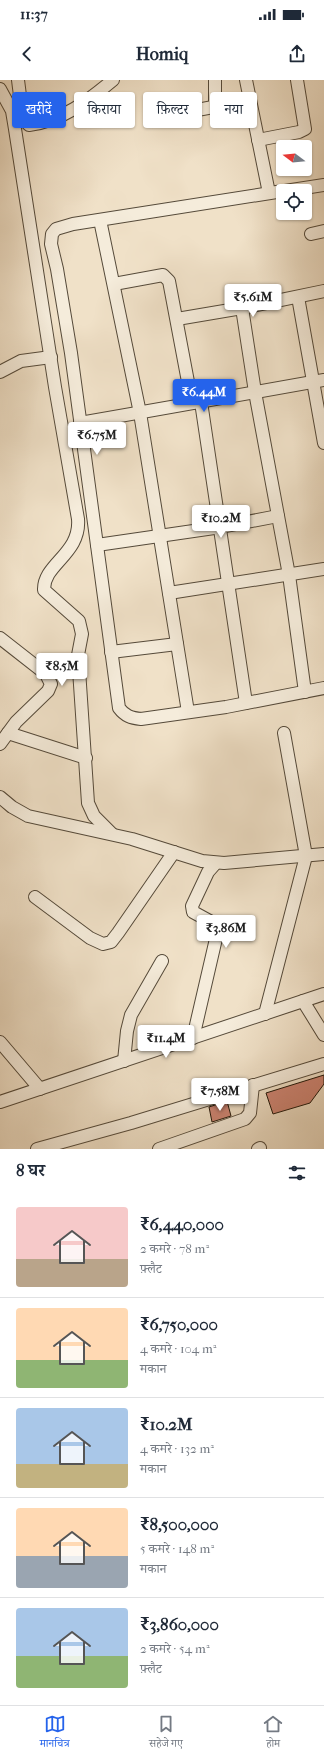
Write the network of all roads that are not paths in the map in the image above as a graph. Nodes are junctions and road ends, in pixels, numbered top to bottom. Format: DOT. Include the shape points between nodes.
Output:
graph roads {
  1 [pos="18,80"];
  2 [pos="113,80"];
  3 [pos="215,80"];
  4 [pos="246,80"];
  5 [pos="297,80"];
  6 [pos="0,89"];
  7 [pos="215,92"];
  8 [pos="248,92"];
  9 [pos="256,128"];
  10 [pos="258,140"];
  11 [pos="324,185"];
  12 [pos="312,187"];
  13 [pos="276,192"];
  14 [pos="269,193"];
  15 [pos="100,220"];
  16 [pos="324,231"];
  17 [pos="311,234"];
  18 [pos="114,284"];
  19 [pos="324,291"];
  20 [pos="298,297"];
  21 [pos="242,308"];
  22 [pos="177,319"];
  23 [pos="51,357"];
  24 [pos="0,372"];
  25 [pos="319,381"];
  26 [pos="255,392"];
  27 [pos="197,402"];
  28 [pos="140,413"];
  29 [pos="80,423"];
  30 [pos="324,443"];
  31 [pos="278,516"];
  32 [pos="221,527"];
  33 [pos="160,536"];
  34 [pos="97,545"];
  35 [pos="324,569"];
  36 [pos="288,575"];
  37 [pos="230,584"];
  38 [pos="169,593"];
  39 [pos="0,638"];
  40 [pos="177,644"];
  41 [pos="111,652"];
  42 [pos="324,688"];
  43 [pos="305,692"];
  44 [pos="246,703"];
  45 [pos="188,712"];
  46 [pos="8,733"];
  47 [pos="284,733"];
  48 [pos="0,744"];
  49 [pos="86,758"];
  50 [pos="0,797"];
  51 [pos="112,834"];
  52 [pos="174,852"];
  53 [pos="324,854"];
  54 [pos="306,856"];
  55 [pos="215,864"];
  56 [pos="35,897"];
  57 [pos="162,961"];
  58 [pos="324,994"];
  59 [pos="302,1001"];
  60 [pos="265,1014"];
  61 [pos="324,1035"];
  62 [pos="194,1038"];
  63 [pos="0,1042"];
  64 [pos="124,1061"];
  65 [pos="324,1064"];
  66 [pos="253,1085"];
  67 [pos="40,1089"];
  68 [pos="0,1102"];
  69 [pos="37,1149"];
  70 [pos="159,1149"];
  1 -- 2 [label="street" via="23,120 29,125 56,120"];
  3 -- 7 [label="street"];
  4 -- 8 [label="street"];
  5 -- 10 [label="street" via="305,128 299,132"];
  6 -- 23 [label="street" via="10,106 13,118"];
  9 -- 10 [label="street"];
  10 -- 14 [label="street"];
  11 -- 12 [label="street"];
  13 -- 14 [label="street"];
  14 -- 15 [label="street"];
  15 -- 18 [label="street"];
  15 -- 29 [label="street" via="56,229 52,234 51,244"];
  16 -- 17 [label="street"];
  18 -- 22 [label="street" via="164,275 169,281"];
  18 -- 28 [label="street"];
  19 -- 20 [label="street"];
  20 -- 21 [label="street"];
  20 -- 25 [label="street"];
  21 -- 22 [label="street"];
  21 -- 26 [label="street"];
  22 -- 27 [label="street"];
  23 -- 24 [label="street" via="21,361"];
  23 -- 49 [label="street" via="79,528 74,543 46,578 44,590 79,621 82,627 78,655"];
  25 -- 26 [label="street"];
  25 -- 30 [label="street"];
  26 -- 27 [label="street"];
  26 -- 31 [label="street"];
  27 -- 28 [label="street"];
  27 -- 32 [label="street"];
  28 -- 29 [label="street"];
  28 -- 33 [label="street"];
  29 -- 34 [label="street"];
  31 -- 32 [label="street"];
  31 -- 36 [label="street"];
  32 -- 33 [label="street"];
  32 -- 37 [label="street"];
  33 -- 34 [label="street"];
  33 -- 38 [label="street"];
  34 -- 41 [label="street"];
  35 -- 36 [label="street"];
  36 -- 37 [label="street"];
  36 -- 43 [label="street"];
  37 -- 38 [label="street"];
  37 -- 44 [label="street"];
  38 -- 40 [label="street"];
  39 -- 46 [label="street" via="46,674 51,684 48,691"];
  40 -- 41 [label="street"];
  40 -- 45 [label="street"];
  41 -- 45 [label="street" via="119,708 124,714 130,718 141,719"];
  42 -- 43 [label="street"];
  43 -- 44 [label="street"];
  44 -- 45 [label="street"];
  46 -- 48 [label="street"];
  46 -- 49 [label="street"];
  47 -- 54 [label="street"];
  49 -- 51 [label="street" via="90,810"];
  50 -- 51 [label="street" via="28,816"];
  51 -- 52 [label="street"];
  52 -- 55 [label="street"];
  52 -- 56 [label="street" via="110,942 103,944 90,938"];
  53 -- 54 [label="street"];
  54 -- 55 [label="street"];
  54 -- 60 [label="street"];
  55 -- 62 [label="street" via="208,872 192,906 193,912 215,924 218,930"];
  57 -- 64 [label="street" via="132,1014 127,1031"];
  58 -- 59 [label="street"];
  59 -- 60 [label="street"];
  59 -- 61 [label="street"];
  60 -- 62 [label="street"];
  62 -- 64 [label="street"];
  63 -- 67 [label="street"];
  64 -- 67 [label="street"];
  65 -- 66 [label="street"];
  66 -- 69 [label="street"];
  66 -- 70 [label="street" via="250,1113 245,1119"];
  67 -- 68 [label="street"];
}
